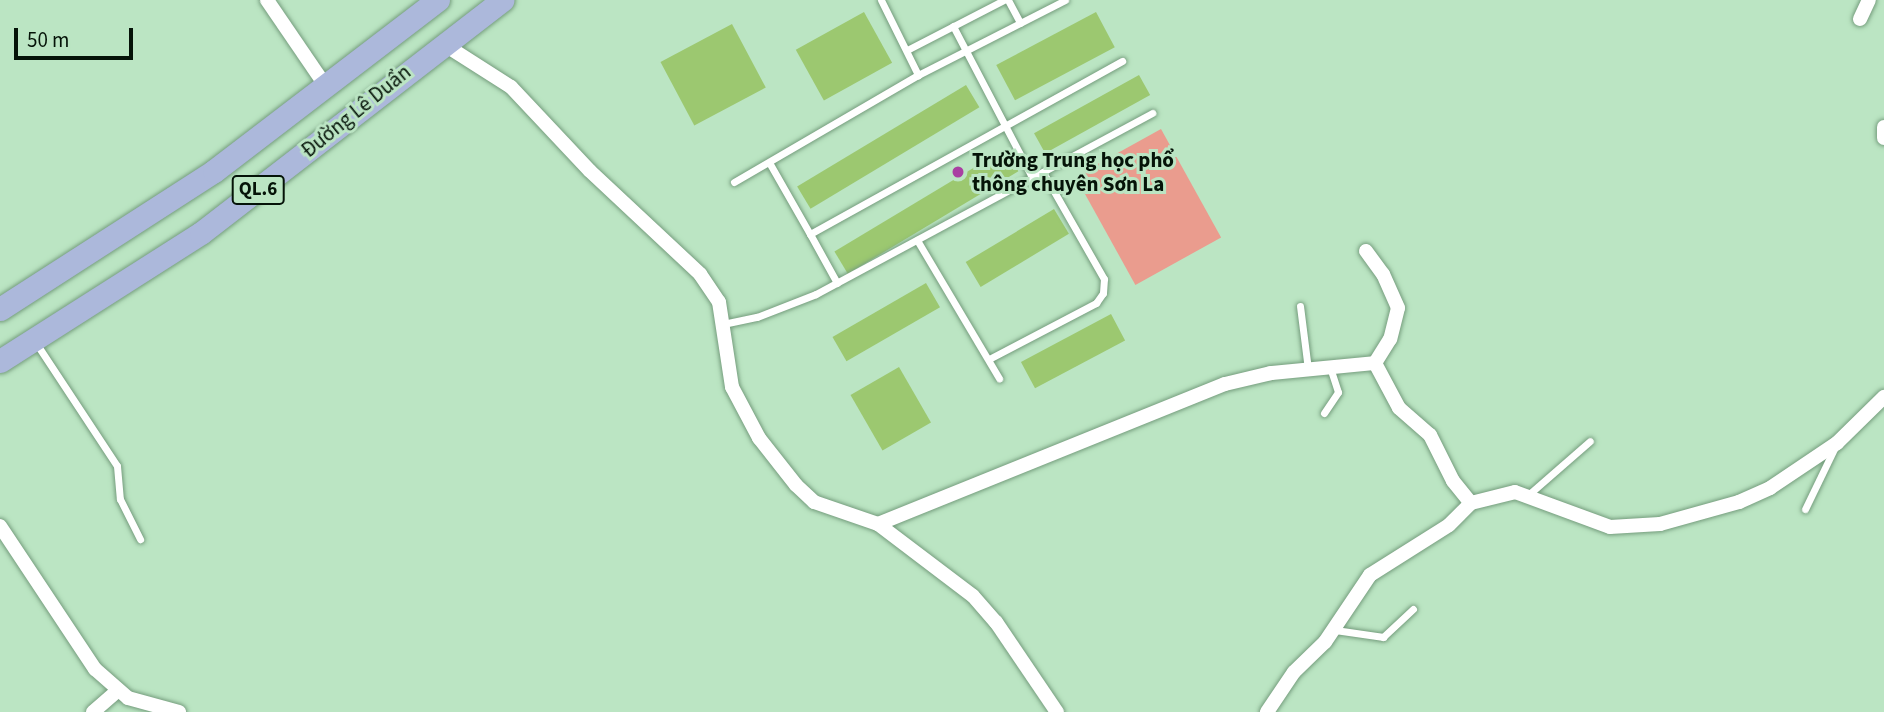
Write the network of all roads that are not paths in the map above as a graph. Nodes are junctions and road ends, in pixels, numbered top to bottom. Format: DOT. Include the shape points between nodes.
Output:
graph roads {
  1 [pos="267,0"];
  2 [pos="438,0"];
  3 [pos="502,0"];
  4 [pos="881,0"];
  5 [pos="1006,0"];
  6 [pos="1065,0"];
  7 [pos="1869,0"];
  8 [pos="1860,19"];
  9 [pos="1020,23"];
  10 [pos="953,26"];
  11 [pos="442,43"];
  12 [pos="371,49"];
  13 [pos="906,50"];
  14 [pos="966,51"];
  15 [pos="1122,61"];
  16 [pos="918,75"];
  17 [pos="393,81"];
  18 [pos="325,85"];
  19 [pos="1152,113"];
  20 [pos="1884,127"];
  21 [pos="1004,129"];
  22 [pos="1884,138"];
  23 [pos="771,164"];
  24 [pos="1043,172"];
  25 [pos="1032,177"];
  26 [pos="734,182"];
  27 [pos="810,234"];
  28 [pos="917,240"];
  29 [pos="1366,251"];
  30 [pos="837,283"];
  31 [pos="1300,306"];
  32 [pos="0,309"];
  33 [pos="723,324"];
  34 [pos="34,340"];
  35 [pos="989,359"];
  36 [pos="0,361"];
  37 [pos="1375,363"];
  38 [pos="1329,365"];
  39 [pos="1308,369"];
  40 [pos="999,378"];
  41 [pos="1884,397"];
  42 [pos="1324,413"];
  43 [pos="1590,441"];
  44 [pos="1837,443"];
  45 [pos="1528,495"];
  46 [pos="1471,503"];
  47 [pos="1805,509"];
  48 [pos="878,524"];
  49 [pos="0,526"];
  50 [pos="140,539"];
  51 [pos="1413,609"];
  52 [pos="1335,630"];
  53 [pos="117,691"];
  54 [pos="142,708"];
  55 [pos="93,712"];
  56 [pos="179,712"];
  57 [pos="1057,712"];
  58 [pos="1266,712"];
  1 -- 18 [label="street"];
  2 -- 12 [label="main road, Đường Lê Duẩn / QL.6"];
  3 -- 11 [label="main road, Đường Lê Duẩn / QL.6"];
  4 -- 13 [label="lane"];
  5 -- 9 [label="lane"];
  5 -- 10 [label="lane"];
  6 -- 9 [label="lane"];
  7 -- 8 [label="street"];
  9 -- 14 [label="lane"];
  10 -- 13 [label="lane"];
  10 -- 14 [label="lane"];
  11 -- 17 [label="main road, Đường Lê Duẩn / QL.6"];
  11 -- 33 [label="street" via="511,87 590,171 700,274 719,302"];
  12 -- 17 [label="main road"];
  12 -- 18 [label="main road, Đường Lê Duẩn / QL.6"];
  13 -- 16 [label="lane"];
  14 -- 16 [label="lane"];
  14 -- 21 [label="lane"];
  15 -- 21 [label="lane"];
  16 -- 23 [label="lane"];
  17 -- 34 [label="main road, Đường Lê Duẩn / QL.6" via="201,233"];
  18 -- 32 [label="main road, Đường Lê Duẩn / QL.6" via="214,171"];
  19 -- 24 [label="lane"];
  20 -- 22 [label="street"];
  21 -- 25 [label="lane"];
  21 -- 27 [label="lane"];
  23 -- 26 [label="lane"];
  23 -- 27 [label="lane"];
  24 -- 25 [label="lane"];
  24 -- 35 [label="lane" via="1104,279 1103,293 1096,303"];
  25 -- 28 [label="lane"];
  27 -- 30 [label="lane"];
  28 -- 30 [label="lane"];
  28 -- 35 [label="lane"];
  29 -- 37 [label="street" via="1383,274 1398,308 1391,339"];
  30 -- 33 [label="lane" via="785,307"];
  31 -- 39 [label="lane"];
  33 -- 48 [label="street" via="732,387 777,463 814,502"];
  34 -- 36 [label="main road, Đường Lê Duẩn / QL.6"];
  34 -- 50 [label="lane" via="117,466 119,496"];
  35 -- 40 [label="lane"];
  37 -- 38 [label="street"];
  37 -- 46 [label="street" via="1399,408 1430,435 1452,481"];
  38 -- 39 [label="street"];
  38 -- 42 [label="lane" via="1338,392"];
  39 -- 48 [label="street" via="1271,373 1195,394"];
  41 -- 44 [label="street"];
  43 -- 45 [label="lane"];
  44 -- 45 [label="street" via="1756,495 1646,527 1610,527"];
  44 -- 47 [label="lane"];
  45 -- 46 [label="street" via="1501,493"];
  46 -- 52 [label="street" via="1449,525 1370,575"];
  48 -- 57 [label="street" via="973,596"];
  49 -- 53 [label="street" via="81,649"];
  51 -- 52 [label="lane" via="1383,637"];
  52 -- 58 [label="street" via="1294,672"];
  53 -- 54 [label="street"];
  53 -- 55 [label="street"];
  54 -- 56 [label="street"];
}
